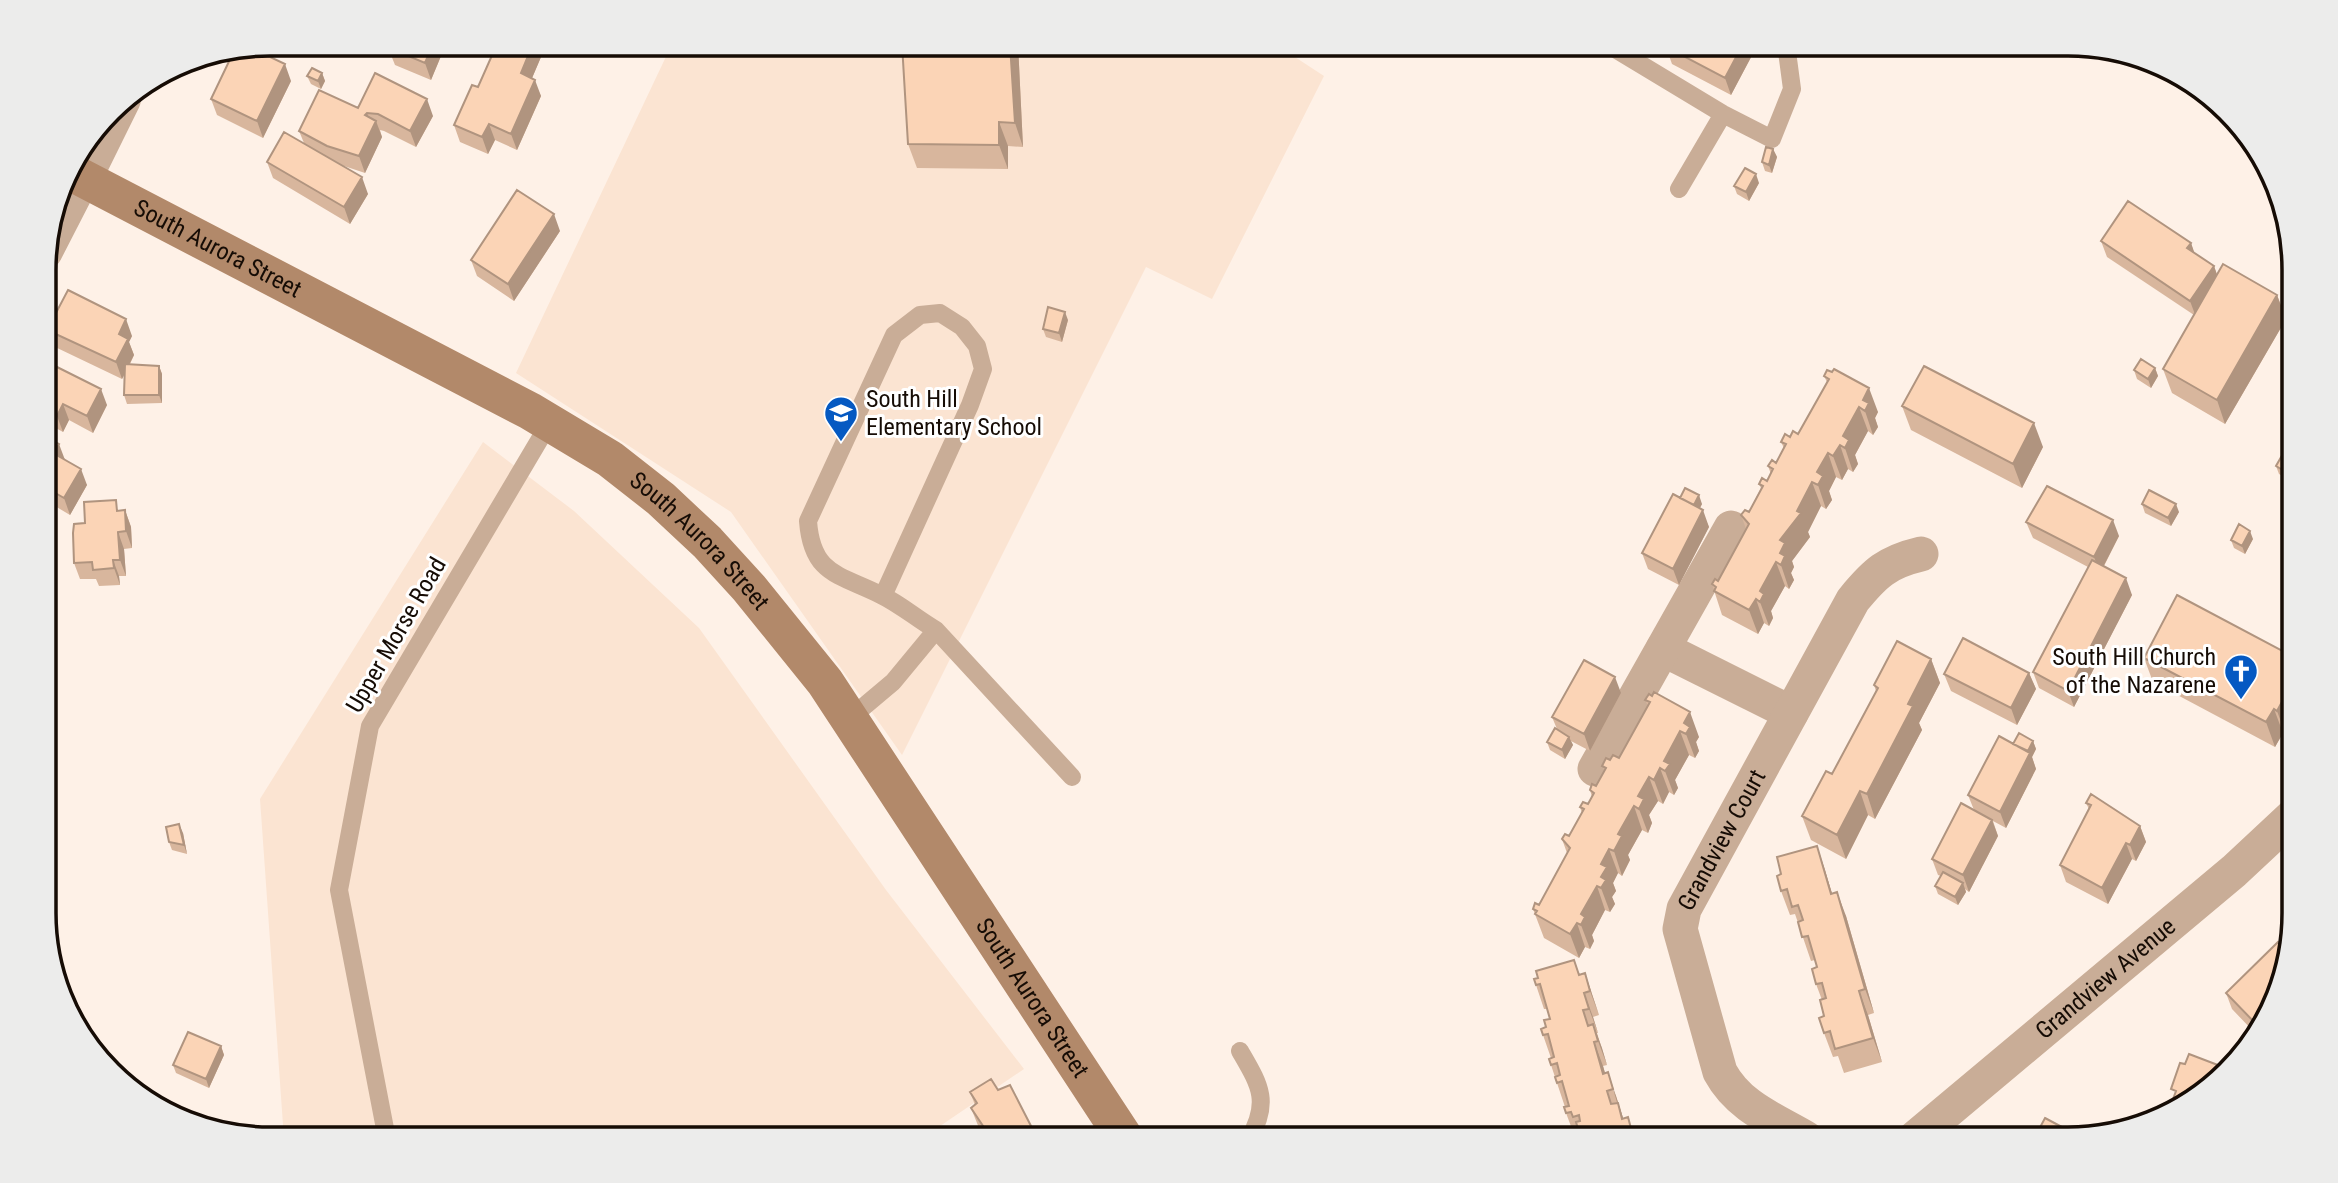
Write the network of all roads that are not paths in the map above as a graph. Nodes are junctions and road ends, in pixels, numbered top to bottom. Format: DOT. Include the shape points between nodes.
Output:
graph roads {
  1 [pos="1627,56"];
  2 [pos="1788,56"];
  3 [pos="1723,114"];
  4 [pos="78,175"];
  5 [pos="1679,189"];
  6 [pos="550,422"];
  7 [pos="1731,527"];
  8 [pos="1921,554"];
  9 [pos="883,596"];
  10 [pos="936,629"];
  11 [pos="1663,649"];
  12 [pos="1791,713"];
  13 [pos="849,719"];
  14 [pos="1595,769"];
  15 [pos="1072,777"];
  16 [pos="2282,826"];
  17 [pos="1240,1051"];
  18 [pos="385,1127"];
  19 [pos="1117,1127"];
  20 [pos="1253,1127"];
  21 [pos="1786,1127"];
  22 [pos="1928,1127"];
  1 -- 3 [label="lane"];
  2 -- 3 [label="lane" via="1792,89 1772,139"];
  3 -- 5 [label="lane"];
  4 -- 6 [label="main road, South Aurora Street"];
  6 -- 13 [label="main road, South Aurora Street" via="610,459 707,542 816,671"];
  6 -- 18 [label="lane, Upper Morse Road" via="370,726 339,890"];
  7 -- 11 [label="street"];
  8 -- 12 [label="street, Grandview Court" via="1895,560 1872,577 1853,600"];
  9 -- 9 [label="lane" via="843,579 818,561 810,545 808,522 894,335 920,315 940,313 962,327 977,346 983,369"];
  9 -- 10 [label="lane"];
  10 -- 13 [label="lane" via="893,682"];
  10 -- 15 [label="lane"];
  11 -- 12 [label="street"];
  11 -- 14 [label="street"];
  12 -- 21 [label="street, Grandview Court" via="1684,909 1680,929 1720,1072 1739,1100"];
  13 -- 19 [label="main road, South Aurora Street"];
  16 -- 22 [label="street, Grandview Avenue"];
  17 -- 20 [label="lane" via="1261,1087"];
}
